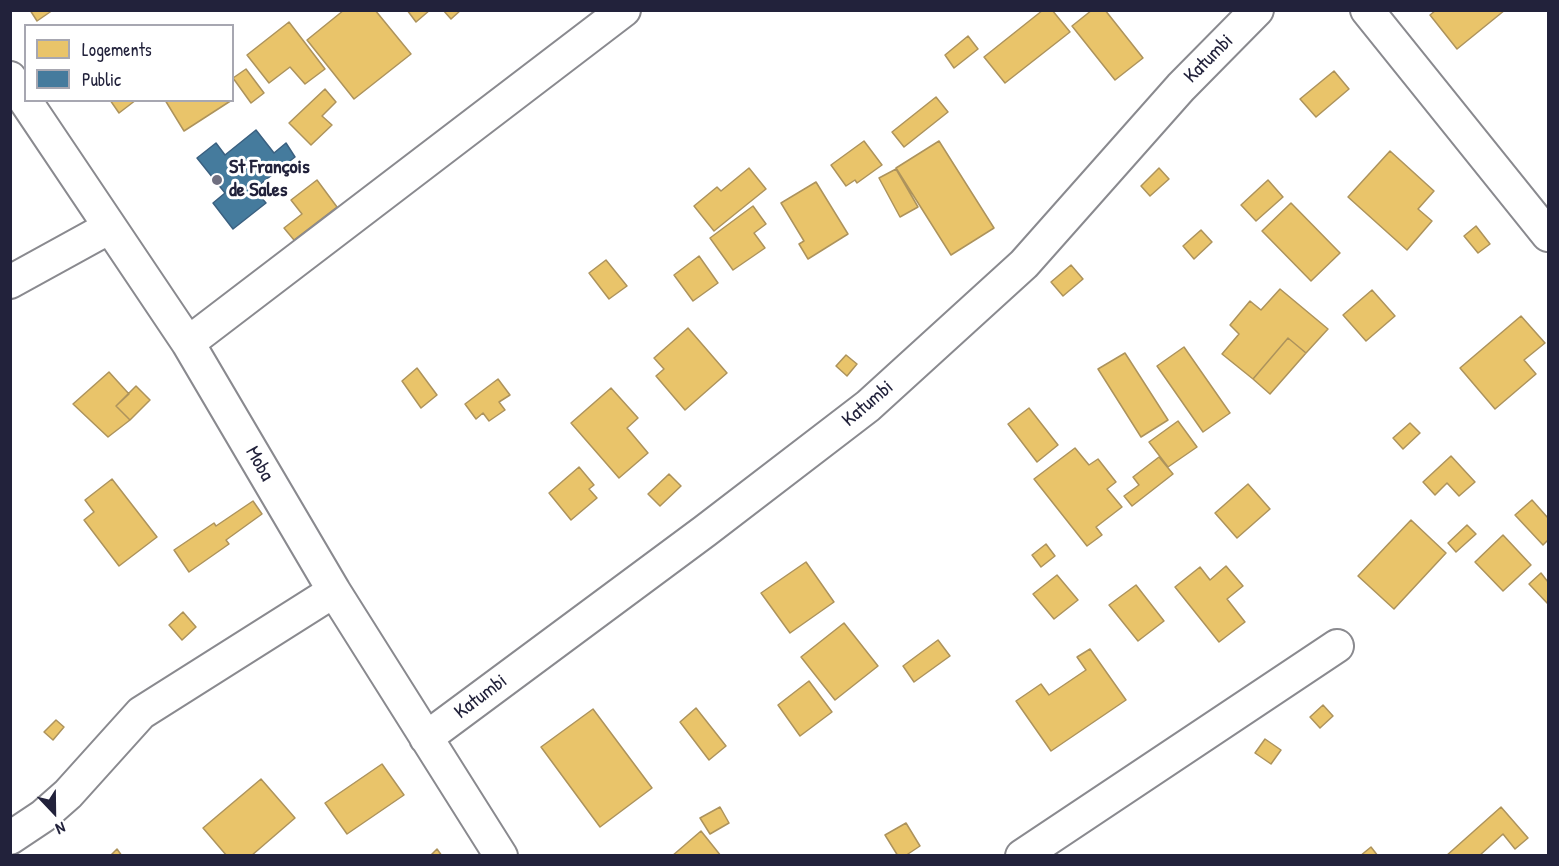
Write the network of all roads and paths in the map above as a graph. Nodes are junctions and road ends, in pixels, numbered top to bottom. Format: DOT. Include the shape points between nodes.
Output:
graph roads {
  1 [pos="624,10"];
  2 [pos="1257,10"];
  3 [pos="1367,10"];
  4 [pos="12,83"];
  5 [pos="24,101"];
  6 [pos="25,102"];
  7 [pos="110,226"];
  8 [pos="1548,235"];
  9 [pos="10,282"];
  10 [pos="188,343"];
  11 [pos="334,591"];
  12 [pos="1337,646"];
  13 [pos="426,738"];
  14 [pos="10,838"];
  15 [pos="501,855"];
  16 [pos="1022,855"];
  1 -- 10 [label="street"];
  2 -- 13 [label="street, Katumbi" via="1181,87 1024,264 868,406"];
  3 -- 8 [label="street"];
  4 -- 5 [label="street, Moba"];
  6 -- 7 [label="street, Moba"];
  7 -- 9 [label="street"];
  7 -- 10 [label="street, Moba"];
  10 -- 11 [label="street, Moba"];
  11 -- 13 [label="street, Moba"];
  11 -- 14 [label="street" via="141,713 68,794"];
  12 -- 16 [label="street"];
  13 -- 15 [label="street, Moba"];
}
